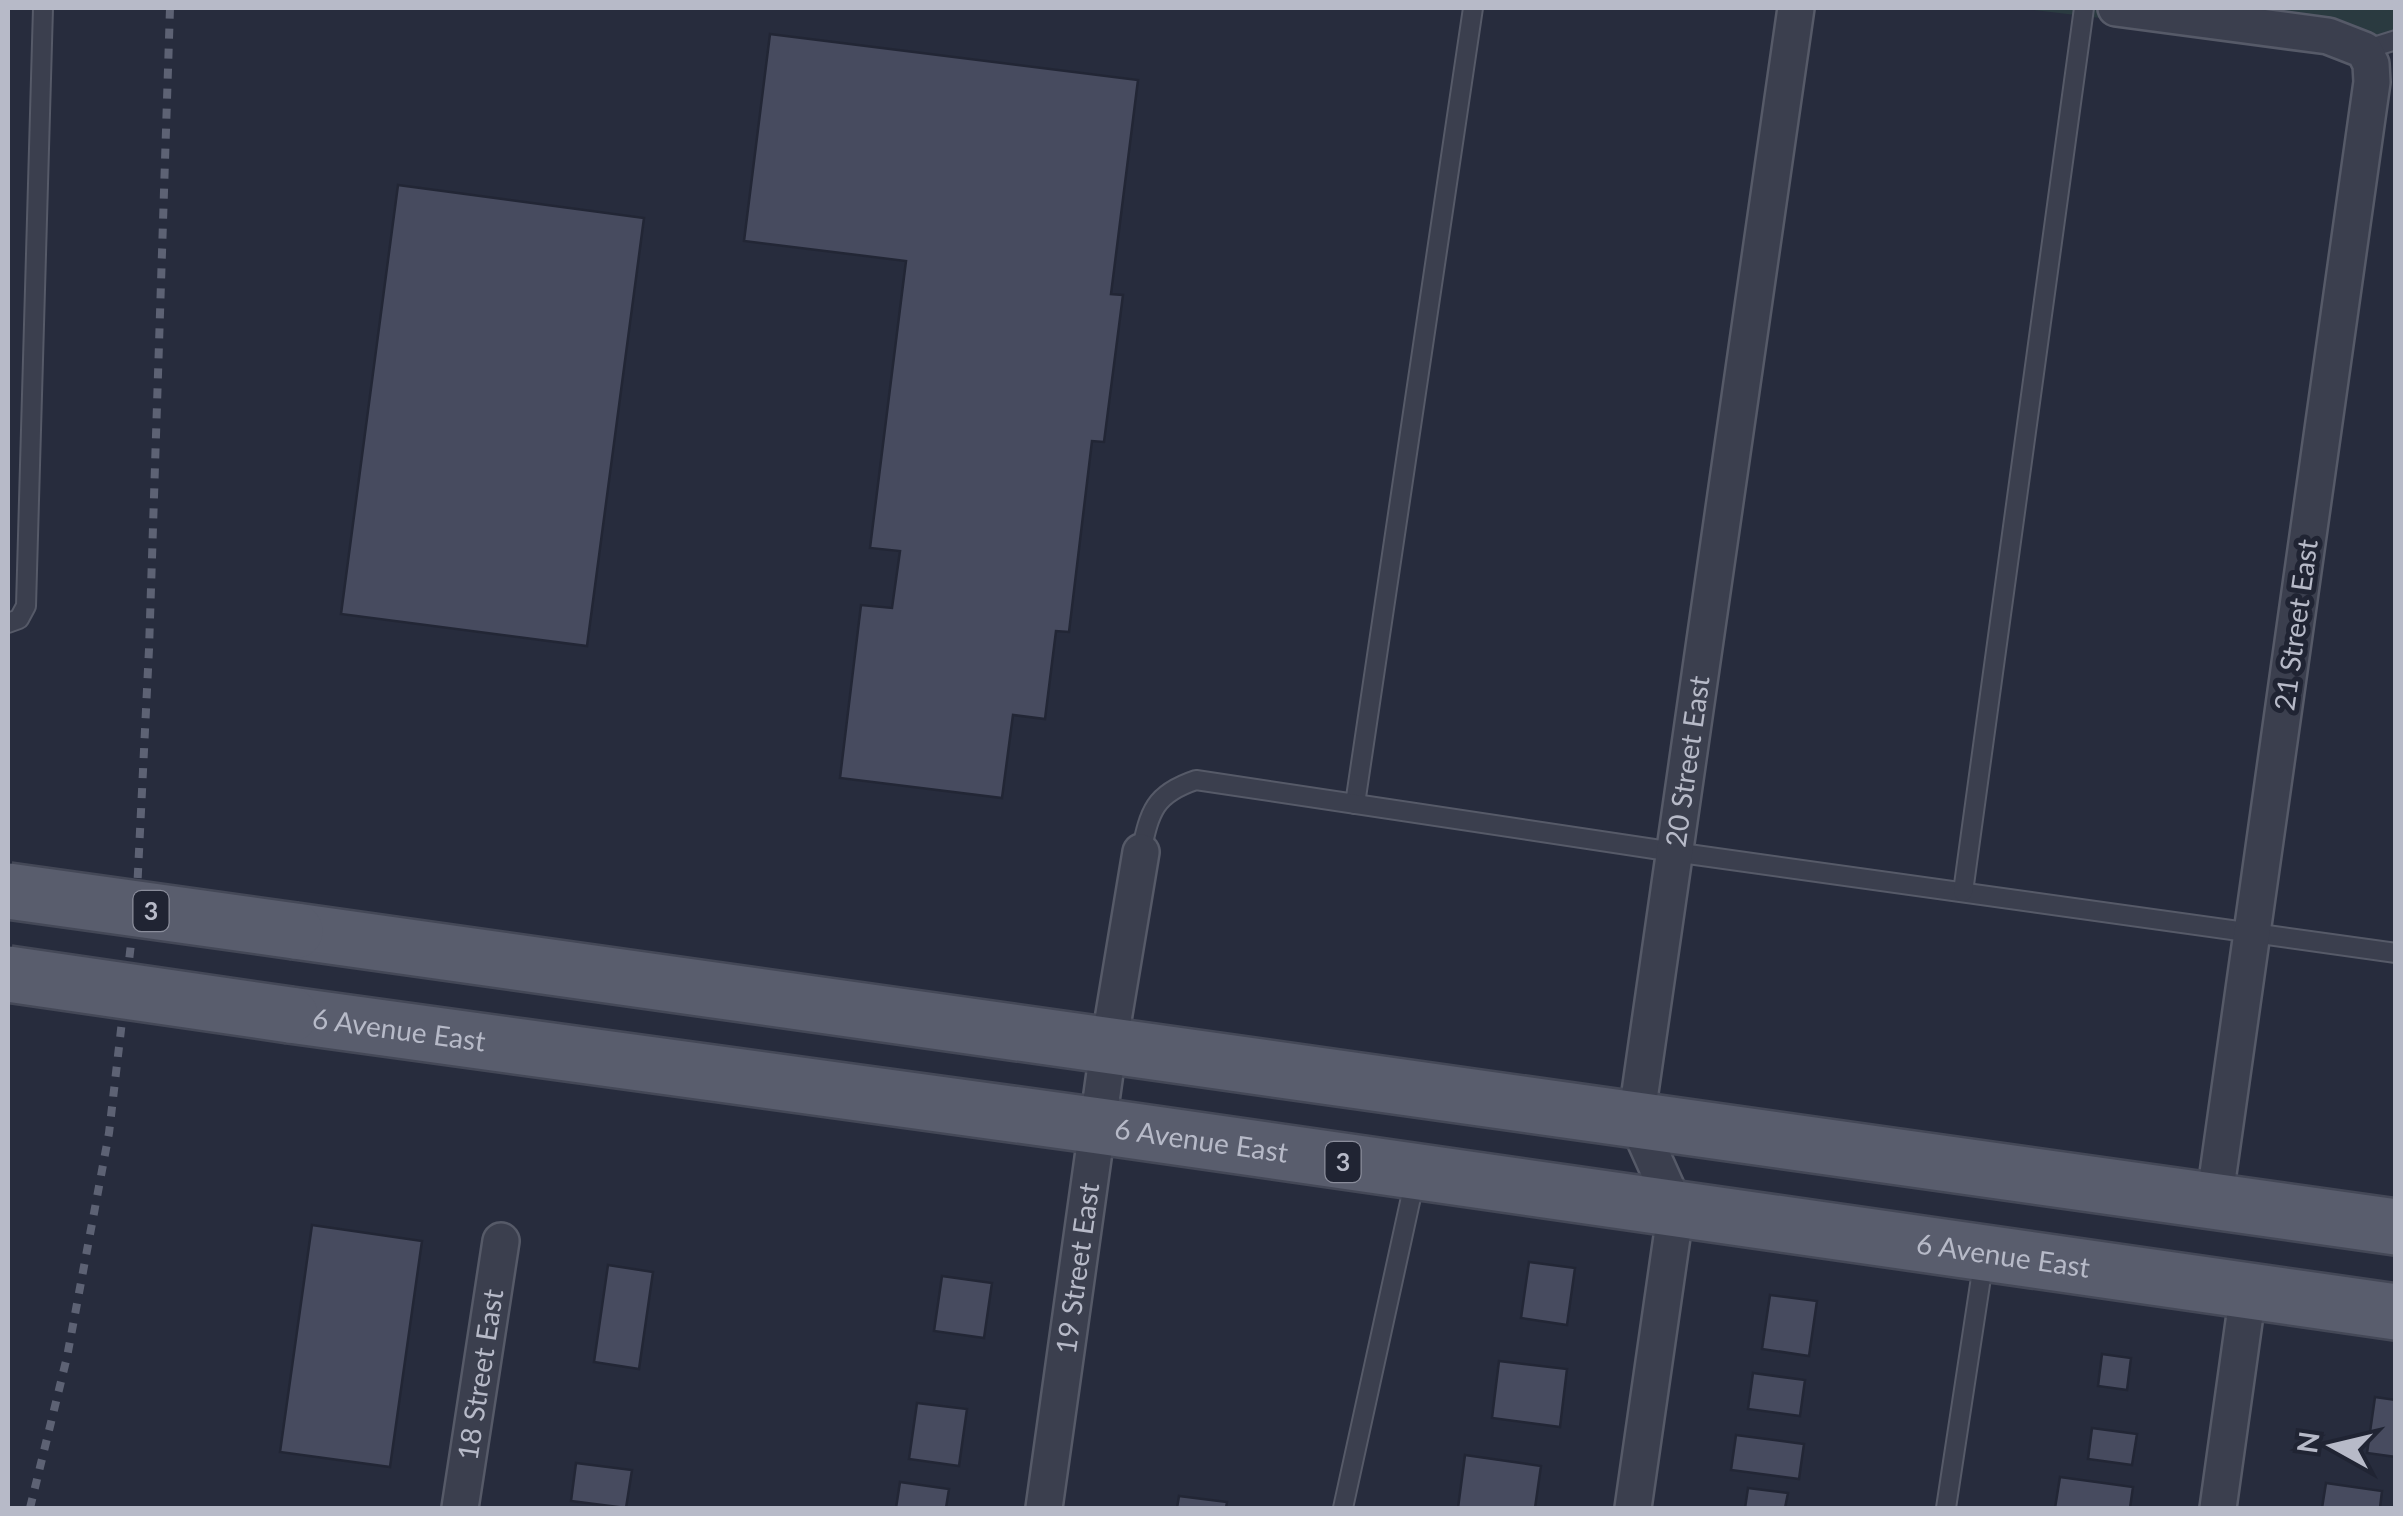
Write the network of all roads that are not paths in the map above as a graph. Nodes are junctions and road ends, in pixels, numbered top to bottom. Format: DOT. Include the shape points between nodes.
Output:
graph roads {
  1 [pos="43,8"];
  2 [pos="1473,8"];
  3 [pos="1796,8"];
  4 [pos="2084,8"];
  5 [pos="2116,8"];
  6 [pos="2380,45"];
  7 [pos="8,623"];
  8 [pos="1355,804"];
  9 [pos="1142,852"];
  10 [pos="1674,852"];
  11 [pos="8,891"];
  12 [pos="1963,892"];
  13 [pos="2252,935"];
  14 [pos="2396,953"];
  15 [pos="8,974"];
  16 [pos="1109,1044"];
  17 [pos="1636,1120"];
  18 [pos="1099,1126"];
  19 [pos="1416,1173"];
  20 [pos="2214,1202"];
  21 [pos="1676,1209"];
  22 [pos="2396,1226"];
  23 [pos="501,1241"];
  24 [pos="1985,1253"];
  25 [pos="2248,1293"];
  26 [pos="2396,1312"];
  27 [pos="460,1508"];
  28 [pos="1044,1508"];
  29 [pos="1344,1508"];
  30 [pos="1633,1508"];
  31 [pos="1946,1508"];
  32 [pos="2218,1508"];
  1 -- 7 [label="lane" via="26,606 20,619"];
  2 -- 8 [label="lane"];
  3 -- 10 [label="street, 20 Street East"];
  4 -- 12 [label="lane"];
  5 -- 6 [label="street"];
  6 -- 13 [label="street, 21 Street East" via="2371,64"];
  8 -- 9 [label="lane" via="1196,780 1155,804"];
  8 -- 10 [label="lane"];
  9 -- 16 [label="street, 19 Street East"];
  10 -- 12 [label="lane"];
  10 -- 17 [label="street, 20 Street East"];
  11 -- 16 [label="main road, 3, bridge"];
  12 -- 13 [label="lane"];
  13 -- 14 [label="lane"];
  13 -- 20 [label="street, 21 Street East"];
  15 -- 18 [label="main road, 6 Avenue East / 3, bridge"];
  16 -- 17 [label="main road, 3"];
  16 -- 18 [label="street, 19 Street East"];
  17 -- 20 [label="main road, 3"];
  17 -- 21 [label="street"];
  18 -- 19 [label="main road, 6 Avenue East / 3"];
  18 -- 28 [label="street, 19 Street East"];
  19 -- 21 [label="main road, 6 Avenue East / 3"];
  19 -- 29 [label="lane"];
  20 -- 22 [label="main road, 3"];
  21 -- 24 [label="main road, 6 Avenue East / 3"];
  21 -- 30 [label="street"];
  23 -- 27 [label="street, 18 Street East"];
  24 -- 25 [label="main road, 6 Avenue East / 3"];
  24 -- 31 [label="lane"];
  25 -- 26 [label="main road, 6 Avenue East / 3"];
  25 -- 32 [label="street"];
}
